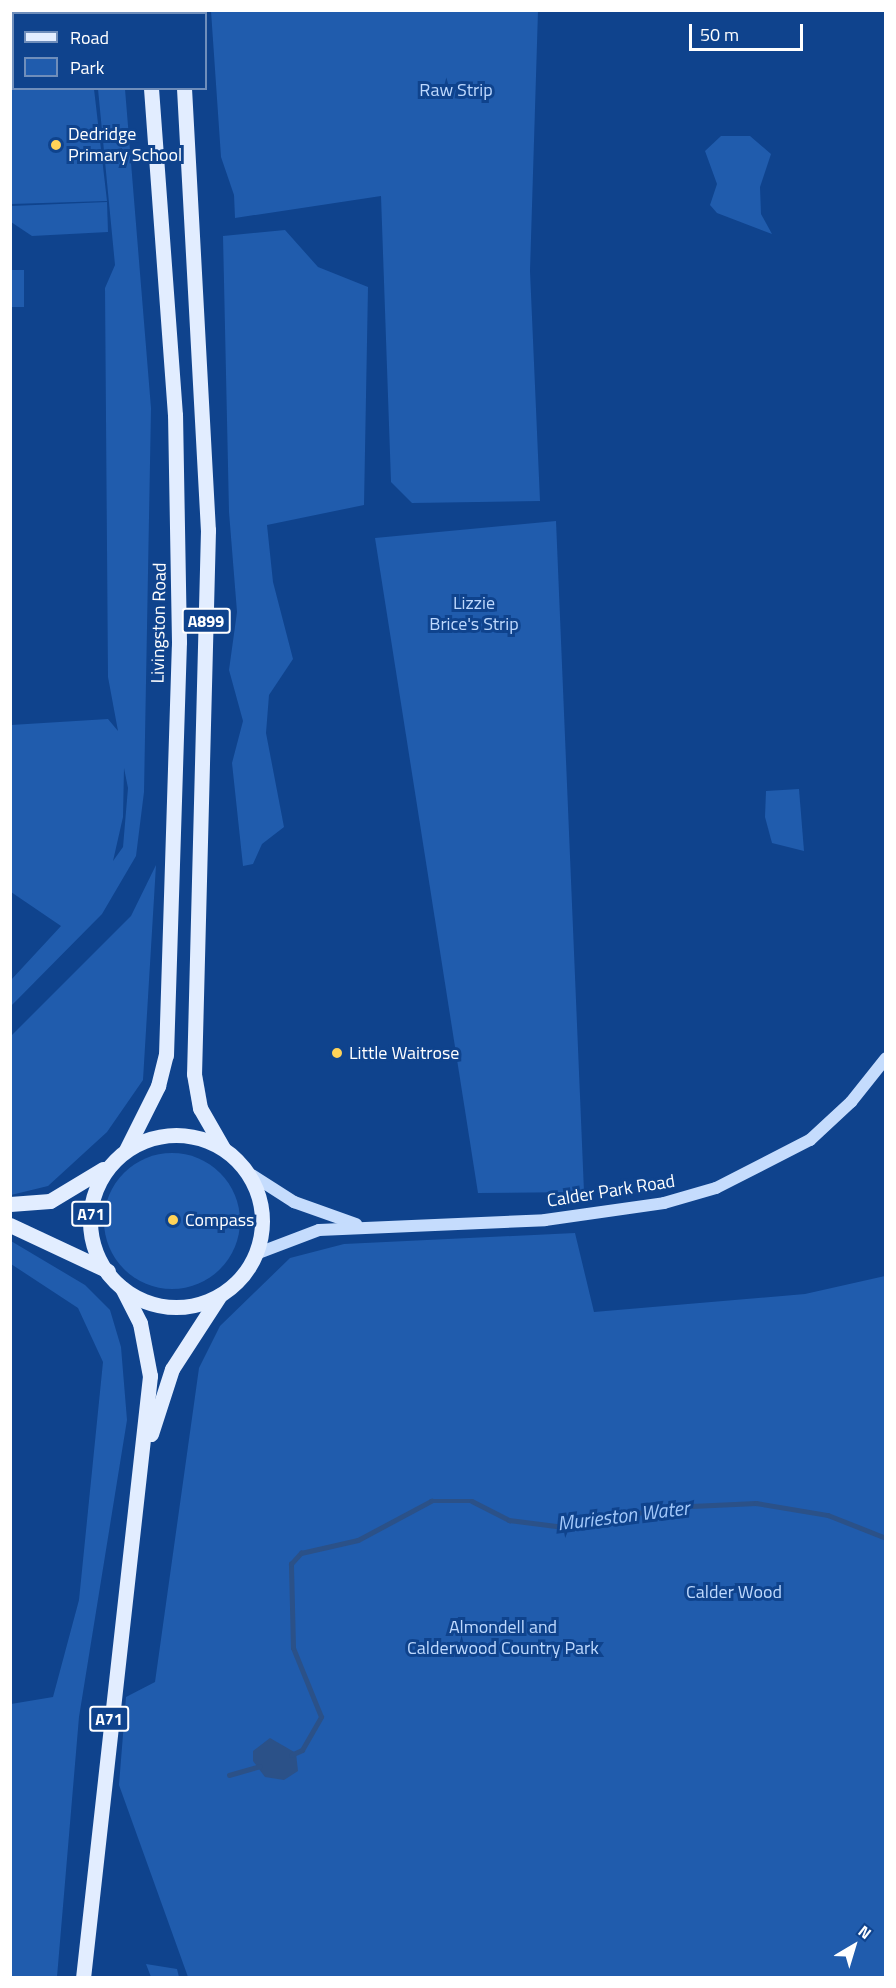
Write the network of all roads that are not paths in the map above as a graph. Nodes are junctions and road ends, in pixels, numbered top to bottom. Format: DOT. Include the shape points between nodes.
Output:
graph roads {
  1 [pos="151,90"];
  2 [pos="184,90"];
  3 [pos="193,90"];
  4 [pos="192,161"];
  5 [pos="885,1058"];
  6 [pos="223,1148"];
  7 [pos="121,1155"];
  8 [pos="247,1172"];
  9 [pos="10,1204"];
  10 [pos="10,1225"];
  11 [pos="365,1227"];
  12 [pos="256,1254"];
  13 [pos="108,1271"];
  14 [pos="122,1288"];
  15 [pos="220,1295"];
  16 [pos="142,1461"];
  17 [pos="83,1977"];
  1 -- 7 [label="main road, Livingston Road / A899" via="175,415 179,642 166,1055 158,1086"];
  2 -- 4 [label="main road, A899"];
  3 -- 4 [label="main road"];
  4 -- 6 [label="main road, A899" via="208,530 194,1074 200,1108"];
  5 -- 11 [label="main road, Calder Park Road" via="851,1102 810,1140 716,1188 664,1203 552,1219"];
  6 -- 7 [label="main road, A71" via="174,1134 137,1142"];
  6 -- 8 [label="main road, A71"];
  7 -- 9 [label="main road, A71" via="88,1182 50,1201"];
  7 -- 13 [label="main road, A71" via="99,1182 91,1208 91,1234"];
  8 -- 11 [label="main road" via="294,1202"];
  8 -- 12 [label="main road, A71" via="262,1212"];
  10 -- 13 [label="main road, A71"];
  11 -- 12 [label="main road, Calder Park Road" via="296,1234"];
  12 -- 15 [label="main road, A71"];
  13 -- 14 [label="main road, A71"];
  14 -- 15 [label="main road, A71" via="146,1301 177,1307"];
  14 -- 16 [label="main road, A71" via="140,1323 150,1376"];
  15 -- 16 [label="main road, A71" via="172,1369"];
  16 -- 17 [label="main road, A71" via="121,1602"];
}
